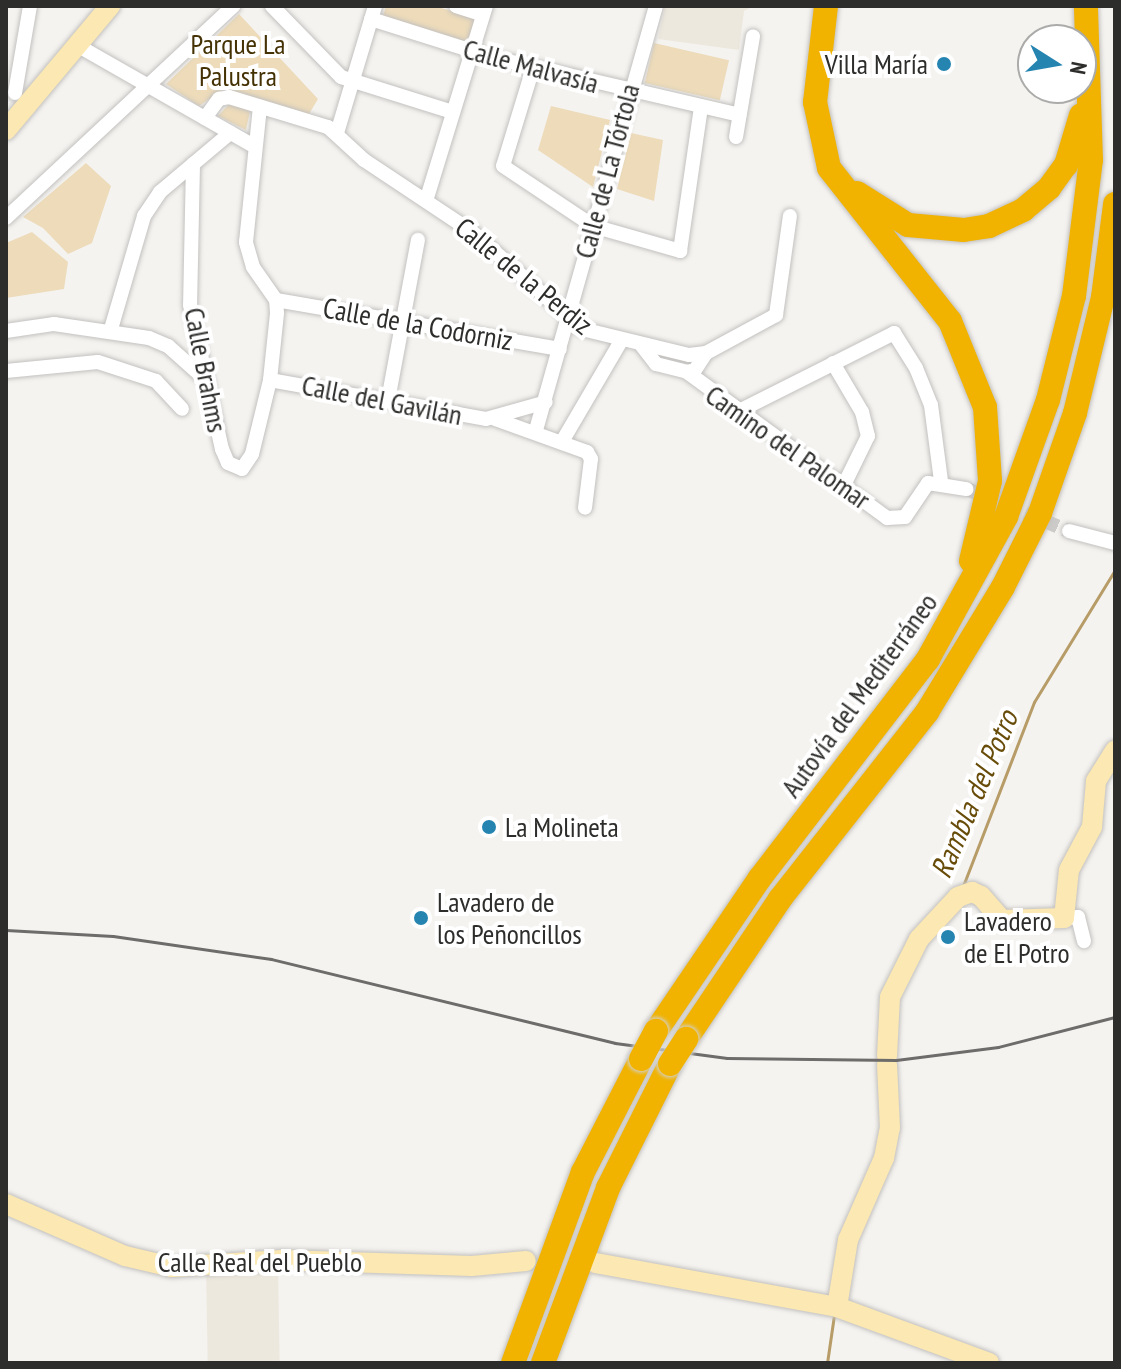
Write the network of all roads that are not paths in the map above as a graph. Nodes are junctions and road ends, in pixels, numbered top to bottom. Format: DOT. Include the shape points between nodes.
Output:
graph roads {
  1 [pos="30,6"];
  2 [pos="110,6"];
  3 [pos="233,6"];
  4 [pos="272,6"];
  5 [pos="456,6"];
  6 [pos="656,6"];
  7 [pos="825,7"];
  8 [pos="485,10"];
  9 [pos="373,13"];
  10 [pos="753,36"];
  11 [pos="75,44"];
  12 [pos="472,51"];
  13 [pos="533,68"];
  14 [pos="353,81"];
  15 [pos="147,85"];
  16 [pos="629,91"];
  17 [pos="18,95"];
  18 [pos="1083,104"];
  19 [pos="1090,104"];
  20 [pos="260,107"];
  21 [pos="701,107"];
  22 [pos="453,112"];
  23 [pos="739,115"];
  24 [pos="205,118"];
  25 [pos="6,130"];
  26 [pos="230,133"];
  27 [pos="337,133"];
  28 [pos="736,137"];
  29 [pos="252,145"];
  30 [pos="822,146"];
  31 [pos="193,164"];
  32 [pos="426,201"];
  33 [pos="1115,204"];
  34 [pos="790,216"];
  35 [pos="6,218"];
  36 [pos="593,226"];
  37 [pos="418,240"];
  38 [pos="276,300"];
  39 [pos="1115,314"];
  40 [pos="567,318"];
  41 [pos="403,322"];
  42 [pos="111,329"];
  43 [pos="6,331"];
  44 [pos="621,341"];
  45 [pos="642,346"];
  46 [pos="560,349"];
  47 [pos="706,353"];
  48 [pos="833,363"];
  49 [pos="6,371"];
  50 [pos="687,372"];
  51 [pos="207,380"];
  52 [pos="270,380"];
  53 [pos="388,400"];
  54 [pos="546,402"];
  55 [pos="182,409"];
  56 [pos="737,412"];
  57 [pos="1075,413"];
  58 [pos="494,419"];
  59 [pos="536,430"];
  60 [pos="563,440"];
  61 [pos="941,481"];
  62 [pos="843,487"];
  63 [pos="967,489"];
  64 [pos="585,508"];
  65 [pos="1069,531"];
  66 [pos="1115,543"];
  67 [pos="953,621"];
  68 [pos="1115,751"];
  69 [pos="1054,918"];
  70 [pos="1084,941"];
  71 [pos="6,1204"];
  72 [pos="526,1261"];
  73 [pos="595,1263"];
  74 [pos="837,1307"];
  75 [pos="513,1363"];
  76 [pos="543,1363"];
  77 [pos="989,1363"];
  1 -- 17 [label="street"];
  2 -- 11 [label="street"];
  3 -- 15 [label="street"];
  4 -- 14 [label="street" via="341,77"];
  5 -- 8 [label="street"];
  6 -- 16 [label="street, Calle de La Tórtola"];
  7 -- 30 [label="highway" via="815,102"];
  8 -- 12 [label="street"];
  9 -- 12 [label="street, Calle Malvasía"];
  9 -- 14 [label="street"];
  10 -- 23 [label="street"];
  11 -- 15 [label="street"];
  11 -- 17 [label="street"];
  12 -- 13 [label="street, Calle Malvasía"];
  12 -- 22 [label="street"];
  13 -- 16 [label="street, Calle Malvasía"];
  13 -- 36 [label="street" via="503,166"];
  14 -- 22 [label="street"];
  14 -- 27 [label="street"];
  15 -- 24 [label="street"];
  15 -- 35 [label="street"];
  16 -- 21 [label="street, Calle Malvasía"];
  16 -- 36 [label="street, Calle de La Tórtola"];
  17 -- 25 [label="street"];
  18 -- 30 [label="highway" via="1066,165 1023,210 989,226 934,230 887,215 843,179"];
  19 -- 67 [label="highway, Autovía del Mediterráneo" via="1091,160 1079,265 1062,349 1006,517"];
  20 -- 24 [label="street, Calle de la Perdiz" via="229,97 219,99"];
  20 -- 27 [label="street, Calle de la Perdiz"];
  20 -- 29 [label="street"];
  21 -- 23 [label="street, Calle Malvasía"];
  21 -- 36 [label="street" via="680,251"];
  22 -- 32 [label="street"];
  23 -- 28 [label="street"];
  24 -- 26 [label="street"];
  26 -- 29 [label="street"];
  26 -- 31 [label="street"];
  27 -- 32 [label="street, Calle de la Perdiz" via="364,160"];
  29 -- 38 [label="street" via="246,242 253,267"];
  30 -- 67 [label="highway" via="829,168 854,205 950,321 985,407 990,481"];
  31 -- 42 [label="street" via="160,192 144,216"];
  31 -- 51 [label="street, Calle Brahms" via="190,305"];
  32 -- 40 [label="street, Calle de la Perdiz" via="497,252"];
  33 -- 57 [label="highway" via="1103,297"];
  34 -- 47 [label="street" via="776,315"];
  36 -- 40 [label="street, Calle de La Tórtola"];
  37 -- 41 [label="street, Calle de la Perdiz"];
  38 -- 41 [label="street, Calle de la Codorniz"];
  38 -- 52 [label="street"];
  39 -- 57 [label="highway" via="1093,383"];
  40 -- 44 [label="street, Calle de la Perdiz" via="595,335"];
  40 -- 46 [label="street, Calle de La Tórtola"];
  41 -- 46 [label="street, Calle de la Codorniz"];
  41 -- 53 [label="street, Calle de la Perdiz"];
  42 -- 43 [label="street" via="54,324"];
  42 -- 51 [label="street" via="168,346"];
  44 -- 45 [label="street, Calle de la Perdiz"];
  44 -- 60 [label="street"];
  45 -- 47 [label="street, Calle de la Perdiz"];
  45 -- 50 [label="street, Camino del Palomar" via="656,364"];
  46 -- 54 [label="street, Calle de La Tórtola"];
  47 -- 50 [label="street, Camino del Palomar" via="695,370"];
  48 -- 56 [label="street"];
  48 -- 61 [label="street" via="894,333 931,405"];
  48 -- 62 [label="street" via="862,412 868,436"];
  49 -- 55 [label="street" via="46,363 98,362 156,381"];
  50 -- 56 [label="street, Camino del Palomar"];
  51 -- 52 [label="street, Calle Brahms" via="222,449 228,463 242,469 252,454"];
  52 -- 53 [label="street, Calle del Gavilán"];
  53 -- 58 [label="street, Calle del Gavilán"];
  54 -- 58 [label="street, Calle del Gavilán"];
  54 -- 59 [label="street, Calle de La Tórtola"];
  56 -- 62 [label="street, Camino del Palomar"];
  57 -- 76 [label="highway, bridge" via="1040,513 960,662 900,748 771,911 670,1064 608,1188"];
  58 -- 59 [label="street, Calle del Gavilán"];
  59 -- 60 [label="street, Calle del Gavilán"];
  60 -- 64 [label="street, Calle del Gavilán" via="591,459"];
  61 -- 62 [label="street, Camino del Palomar" via="928,483 905,517 894,519"];
  61 -- 63 [label="street"];
  65 -- 66 [label="street"];
  67 -- 75 [label="highway, Autovía del Mediterráneo, bridge" via="897,705 760,878 656,1031 567,1210"];
  68 -- 69 [label="street" via="1096,781 1092,827 1069,870"];
  69 -- 70 [label="street" via="1078,917"];
  69 -- 74 [label="street" via="1002,920 972,892 958,897 919,939 890,997 890,1128 884,1158 848,1240"];
  71 -- 72 [label="street, Calle Real del Pueblo" via="125,1256 172,1267 282,1260 472,1266"];
  73 -- 74 [label="street"];
  74 -- 77 [label="street"];
}
